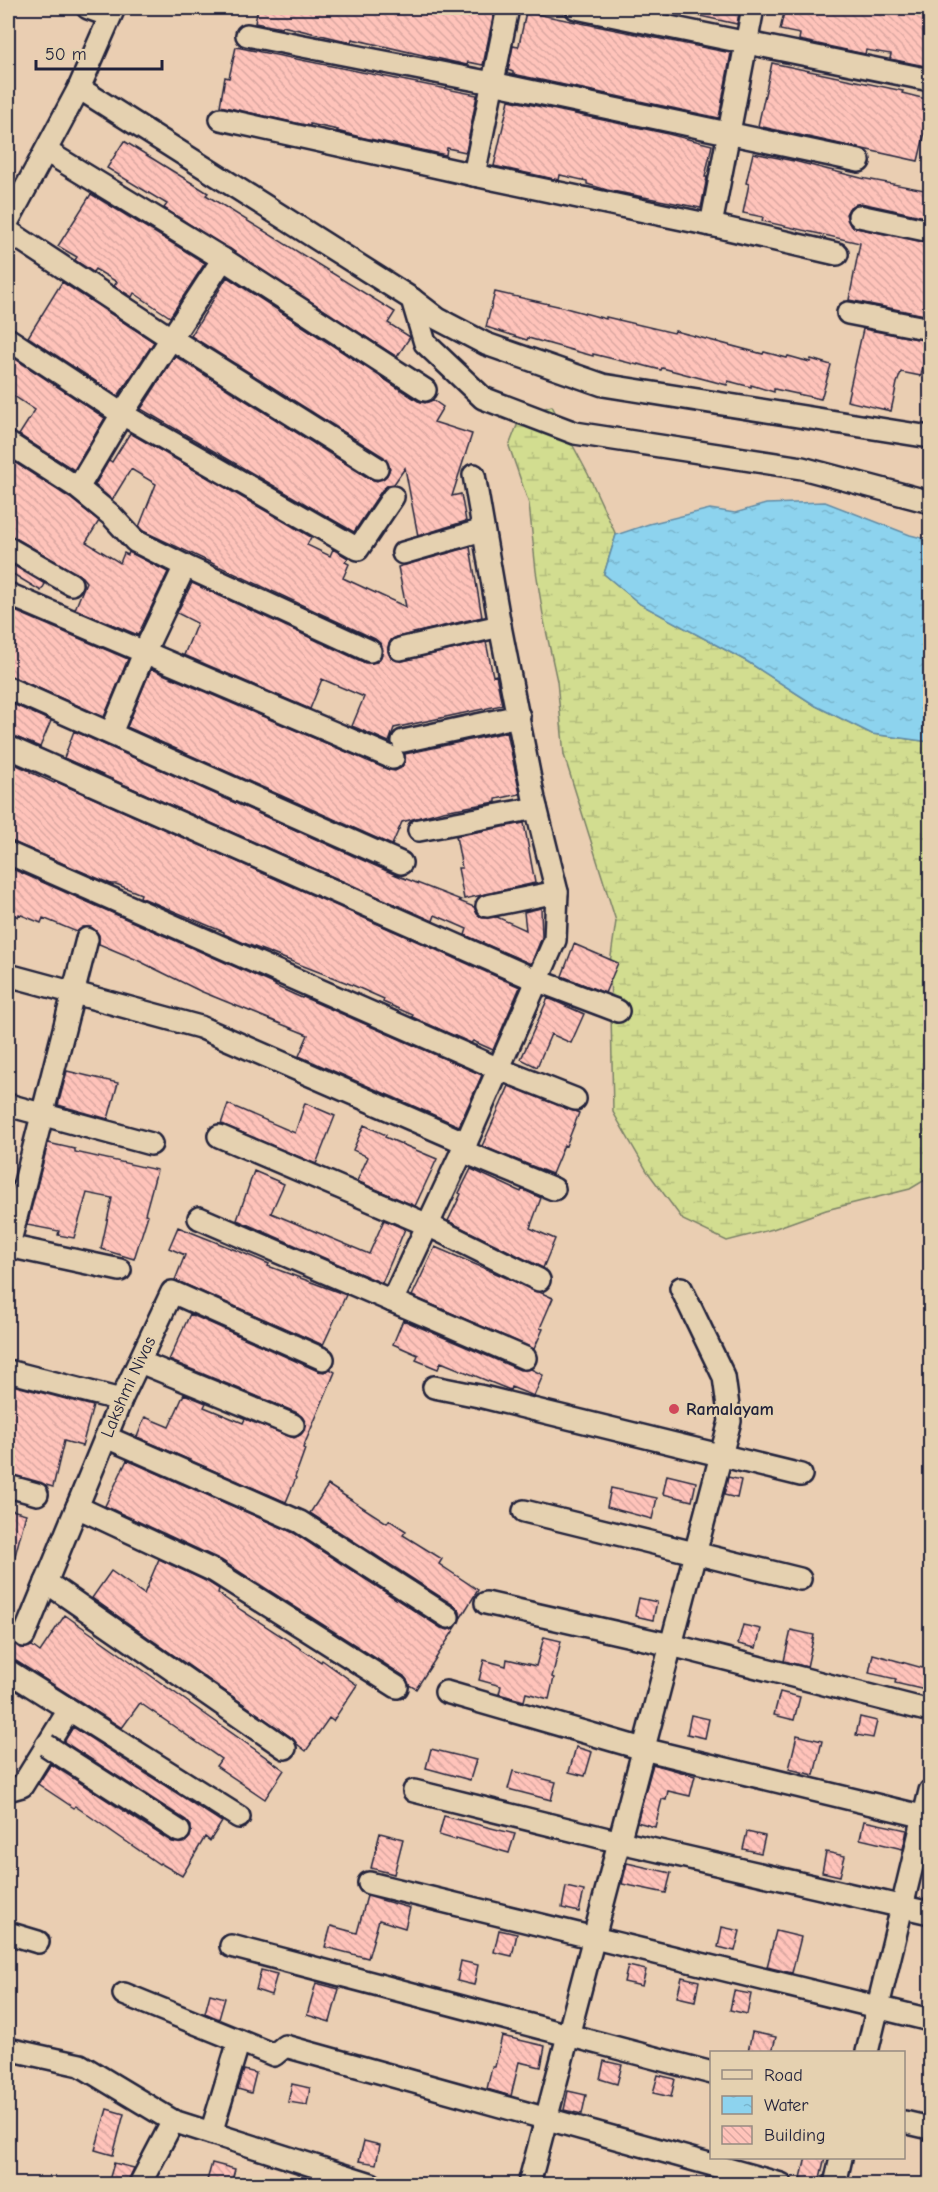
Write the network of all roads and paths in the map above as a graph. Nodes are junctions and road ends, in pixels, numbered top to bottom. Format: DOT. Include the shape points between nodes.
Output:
graph roads {
  1 [pos="88,8"];
  2 [pos="508,8"];
  3 [pos="576,8"];
  4 [pos="753,8"];
  5 [pos="112,12"];
  6 [pos="248,35"];
  7 [pos="745,42"];
  8 [pos="930,80"];
  9 [pos="492,83"];
  10 [pos="79,88"];
  11 [pos="221,119"];
  12 [pos="729,133"];
  13 [pos="46,151"];
  14 [pos="859,161"];
  15 [pos="474,175"];
  16 [pos="859,216"];
  17 [pos="8,221"];
  18 [pos="711,225"];
  19 [pos="8,231"];
  20 [pos="930,231"];
  21 [pos="837,254"];
  22 [pos="223,259"];
  23 [pos="412,299"];
  24 [pos="848,313"];
  25 [pos="930,329"];
  26 [pos="8,339"];
  27 [pos="172,339"];
  28 [pos="425,390"];
  29 [pos="122,414"];
  30 [pos="930,437"];
  31 [pos="8,443"];
  32 [pos="377,468"];
  33 [pos="474,475"];
  34 [pos="78,488"];
  35 [pos="393,497"];
  36 [pos="930,502"];
  37 [pos="483,530"];
  38 [pos="8,548"];
  39 [pos="403,553"];
  40 [pos="185,566"];
  41 [pos="71,584"];
  42 [pos="8,594"];
  43 [pos="500,626"];
  44 [pos="400,649"];
  45 [pos="370,651"];
  46 [pos="144,652"];
  47 [pos="8,688"];
  48 [pos="519,716"];
  49 [pos="111,733"];
  50 [pos="8,747"];
  51 [pos="536,808"];
  52 [pos="419,830"];
  53 [pos="8,853"];
  54 [pos="401,862"];
  55 [pos="557,892"];
  56 [pos="487,906"];
  57 [pos="87,939"];
  58 [pos="8,975"];
  59 [pos="536,980"];
  60 [pos="72,992"];
  61 [pos="618,1011"];
  62 [pos="499,1069"];
  63 [pos="575,1099"];
  64 [pos="8,1105"];
  65 [pos="42,1114"];
  66 [pos="219,1136"];
  67 [pos="151,1144"];
  68 [pos="464,1147"];
  69 [pos="554,1190"];
  70 [pos="199,1218"];
  71 [pos="428,1225"];
  72 [pos="8,1247"];
  73 [pos="120,1270"];
  74 [pos="539,1280"];
  75 [pos="681,1288"];
  76 [pos="392,1301"];
  77 [pos="525,1358"];
  78 [pos="323,1359"];
  79 [pos="140,1362"];
  80 [pos="8,1371"];
  81 [pos="434,1387"];
  82 [pos="122,1400"];
  83 [pos="292,1425"];
  84 [pos="106,1437"];
  85 [pos="720,1456"];
  86 [pos="801,1475"];
  87 [pos="8,1486"];
  88 [pos="37,1494"];
  89 [pos="77,1507"];
  90 [pos="524,1511"];
  91 [pos="695,1553"];
  92 [pos="800,1579"];
  93 [pos="46,1582"];
  94 [pos="486,1603"];
  95 [pos="448,1617"];
  96 [pos="24,1636"];
  97 [pos="671,1645"];
  98 [pos="8,1671"];
  99 [pos="397,1687"];
  100 [pos="446,1692"];
  101 [pos="69,1710"];
  102 [pos="930,1711"];
  103 [pos="285,1748"];
  104 [pos="52,1749"];
  105 [pos="643,1749"];
  106 [pos="8,1790"];
  107 [pos="414,1791"];
  108 [pos="930,1791"];
  109 [pos="927,1817"];
  110 [pos="239,1818"];
  111 [pos="179,1831"];
  112 [pos="620,1842"];
  113 [pos="369,1883"];
  114 [pos="902,1907"];
  115 [pos="930,1913"];
  116 [pos="8,1933"];
  117 [pos="594,1938"];
  118 [pos="38,1942"];
  119 [pos="231,1946"];
  120 [pos="124,1994"];
  121 [pos="878,2006"];
  122 [pos="930,2020"];
  123 [pos="569,2035"];
  124 [pos="239,2041"];
  125 [pos="8,2049"];
  126 [pos="867,2051"];
  127 [pos="710,2073"];
  128 [pos="547,2119"];
  129 [pos="173,2121"];
  130 [pos="905,2122"];
  131 [pos="930,2128"];
  132 [pos="211,2133"];
  133 [pos="841,2159"];
  134 [pos="140,2184"];
  135 [pos="371,2184"];
  136 [pos="529,2184"];
  137 [pos="781,2184"];
  138 [pos="835,2184"];
  1 -- 5 [label="street"];
  2 -- 9 [label="street"];
  3 -- 7 [label="street"];
  4 -- 7 [label="street"];
  5 -- 10 [label="street"];
  6 -- 9 [label="street"];
  7 -- 8 [label="street"];
  7 -- 12 [label="street"];
  9 -- 12 [label="street"];
  9 -- 15 [label="street"];
  10 -- 13 [label="street"];
  10 -- 23 [label="street"];
  11 -- 15 [label="street"];
  12 -- 14 [label="street"];
  12 -- 18 [label="street"];
  13 -- 17 [label="street"];
  13 -- 22 [label="street"];
  15 -- 18 [label="street"];
  16 -- 20 [label="street"];
  18 -- 21 [label="street"];
  19 -- 27 [label="street"];
  22 -- 27 [label="street"];
  22 -- 28 [label="street"];
  23 -- 30 [label="street" via="438,320 486,345 603,385"];
  23 -- 36 [label="street" via="425,343 483,398 575,433 802,468"];
  24 -- 25 [label="street"];
  26 -- 29 [label="street"];
  27 -- 29 [label="street"];
  27 -- 32 [label="street"];
  29 -- 34 [label="street"];
  29 -- 35 [label="street" via="358,549"];
  31 -- 34 [label="street"];
  33 -- 37 [label="street"];
  34 -- 40 [label="street" via="111,514 135,541"];
  37 -- 39 [label="street"];
  37 -- 43 [label="street"];
  38 -- 41 [label="street"];
  40 -- 45 [label="street"];
  40 -- 46 [label="street"];
  42 -- 46 [label="street"];
  43 -- 44 [label="street"];
  43 -- 48 [label="street"];
  46 -- 48 [label="street" via="398,750"];
  46 -- 49 [label="street"];
  47 -- 49 [label="street"];
  48 -- 51 [label="street"];
  49 -- 54 [label="street"];
  50 -- 59 [label="street"];
  51 -- 52 [label="street"];
  51 -- 55 [label="street"];
  53 -- 62 [label="street"];
  55 -- 56 [label="street"];
  55 -- 59 [label="street" via="555,940"];
  57 -- 60 [label="street"];
  58 -- 60 [label="street"];
  59 -- 61 [label="street"];
  59 -- 62 [label="street"];
  60 -- 65 [label="street"];
  60 -- 68 [label="street" via="200,1027"];
  62 -- 63 [label="street"];
  62 -- 68 [label="street"];
  64 -- 65 [label="street"];
  65 -- 67 [label="street"];
  65 -- 72 [label="street"];
  66 -- 71 [label="street"];
  68 -- 69 [label="street"];
  68 -- 71 [label="street"];
  70 -- 76 [label="street"];
  71 -- 74 [label="street"];
  71 -- 76 [label="street"];
  72 -- 73 [label="street"];
  75 -- 85 [label="street" via="724,1377 730,1421"];
  76 -- 77 [label="street"];
  78 -- 79 [label="street, Lakshmi Nivas" via="171,1292"];
  79 -- 82 [label="street, Lakshmi Nivas"];
  79 -- 83 [label="street"];
  80 -- 82 [label="street"];
  81 -- 85 [label="street"];
  82 -- 84 [label="street, Lakshmi Nivas"];
  84 -- 89 [label="street, Lakshmi Nivas"];
  84 -- 95 [label="street" via="300,1522"];
  85 -- 86 [label="street"];
  85 -- 91 [label="street"];
  87 -- 88 [label="street"];
  89 -- 93 [label="street, Lakshmi Nivas"];
  89 -- 99 [label="street" via="214,1571"];
  90 -- 91 [label="street"];
  91 -- 92 [label="street"];
  91 -- 97 [label="street"];
  93 -- 96 [label="street, Lakshmi Nivas"];
  93 -- 103 [label="street"];
  94 -- 97 [label="street"];
  97 -- 102 [label="street"];
  97 -- 105 [label="street"];
  98 -- 101 [label="street"];
  100 -- 105 [label="street"];
  101 -- 106 [label="street" via="22,1786"];
  101 -- 110 [label="street"];
  104 -- 111 [label="street"];
  105 -- 109 [label="street"];
  105 -- 112 [label="street"];
  107 -- 112 [label="street"];
  108 -- 109 [label="street"];
  109 -- 114 [label="street"];
  112 -- 114 [label="street"];
  112 -- 117 [label="street"];
  113 -- 117 [label="street"];
  114 -- 115 [label="street"];
  114 -- 121 [label="street"];
  116 -- 118 [label="street"];
  117 -- 121 [label="street"];
  117 -- 123 [label="street"];
  119 -- 123 [label="street"];
  120 -- 124 [label="street"];
  121 -- 122 [label="street"];
  121 -- 126 [label="street"];
  123 -- 127 [label="street"];
  123 -- 128 [label="street"];
  124 -- 128 [label="street" via="274,2055 285,2046"];
  124 -- 132 [label="street"];
  125 -- 129 [label="street" via="80,2065"];
  128 -- 136 [label="street"];
  128 -- 137 [label="street"];
  129 -- 132 [label="street"];
  129 -- 134 [label="street"];
  130 -- 131 [label="street"];
  132 -- 135 [label="street"];
  133 -- 138 [label="street"];
}
